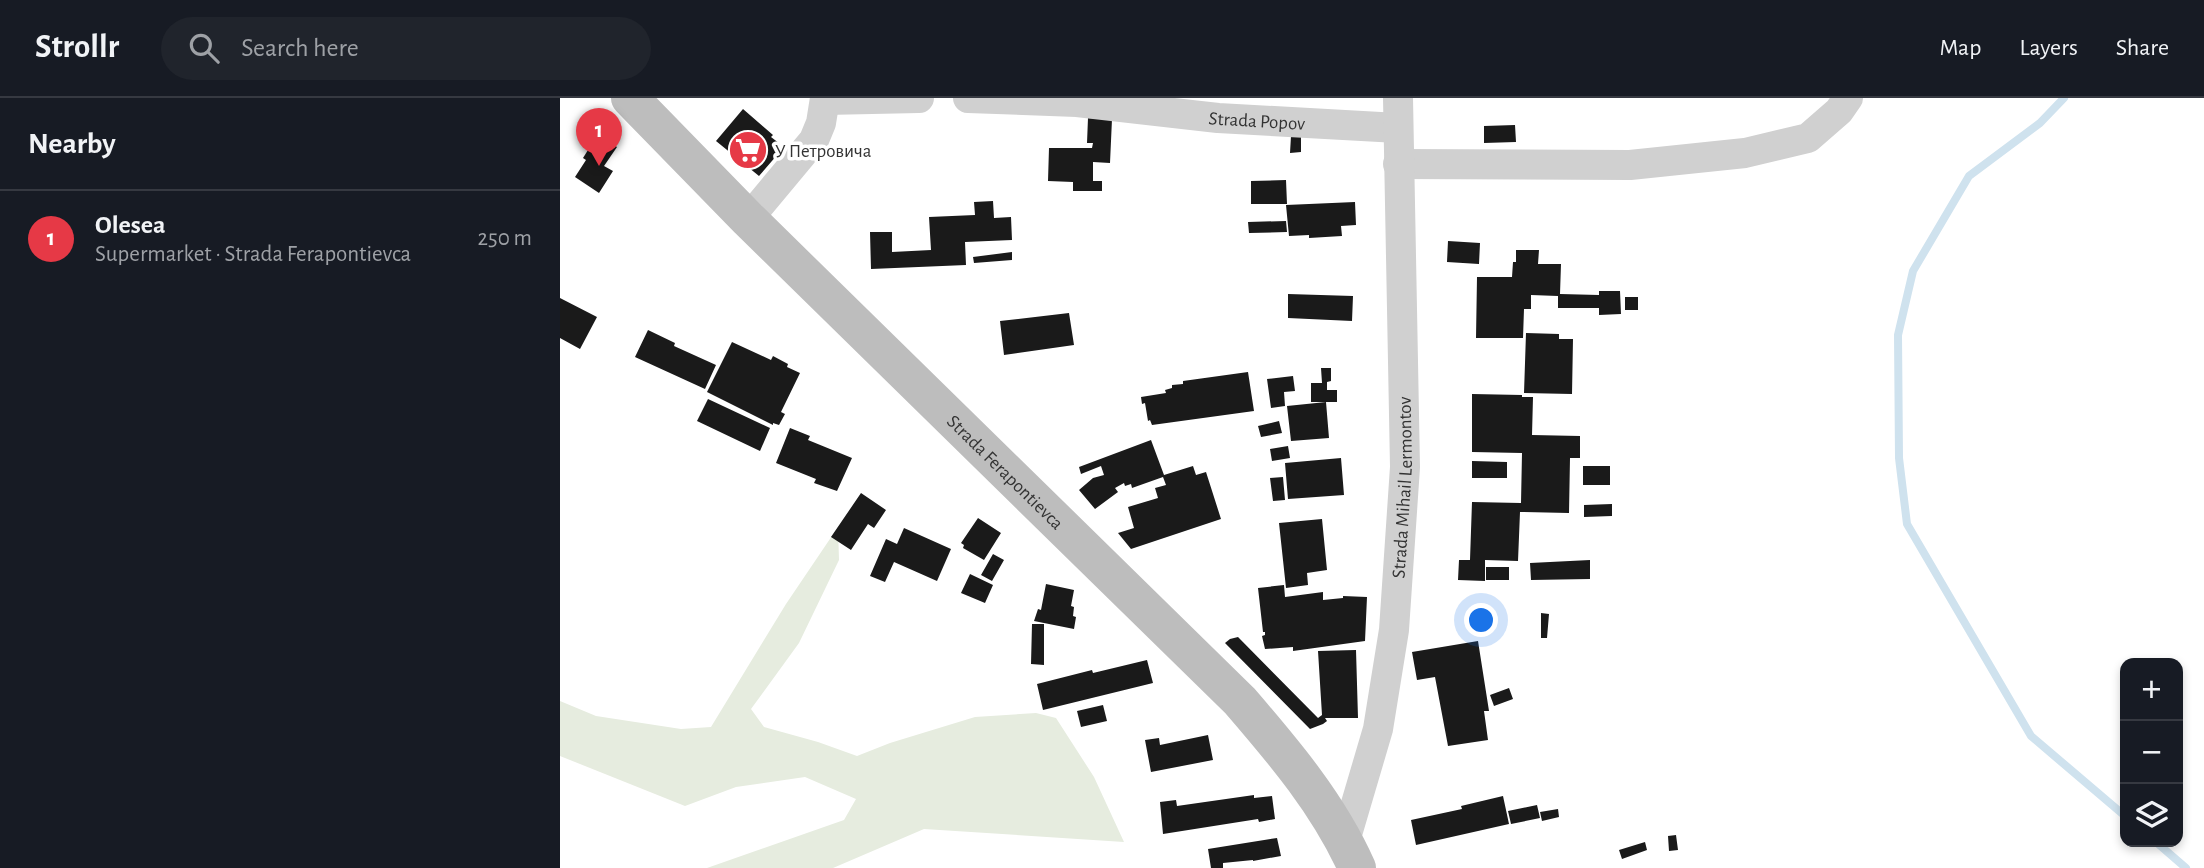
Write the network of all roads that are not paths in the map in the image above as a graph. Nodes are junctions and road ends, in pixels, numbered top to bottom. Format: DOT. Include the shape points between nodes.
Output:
graph roads {
  1 [pos="629,98"];
  2 [pos="919,98"];
  3 [pos="968,98"];
  4 [pos="1398,98"];
  5 [pos="1848,98"];
  6 [pos="825,99"];
  7 [pos="1077,100"];
  8 [pos="1398,128"];
  9 [pos="1398,164"];
  10 [pos="748,219"];
  11 [pos="1350,859"];
  1 -- 10 [label="main road, Strada Ferapontievca"];
  2 -- 6 [label="street"];
  3 -- 7 [label="street, Strada Popov"];
  4 -- 8 [label="street, Strada Mihail Lermontov"];
  5 -- 9 [label="street" via="1808,138 1745,153 1630,165"];
  6 -- 10 [label="street" via="814,140"];
  7 -- 8 [label="street, Strada Popov" via="1218,118"];
  8 -- 9 [label="street, Strada Mihail Lermontov"];
  9 -- 11 [label="street, Strada Mihail Lermontov" via="1405,467 1394,630"];
  10 -- 11 [label="main road, Strada Ferapontievca" via="1240,701 1290,759"];
}
